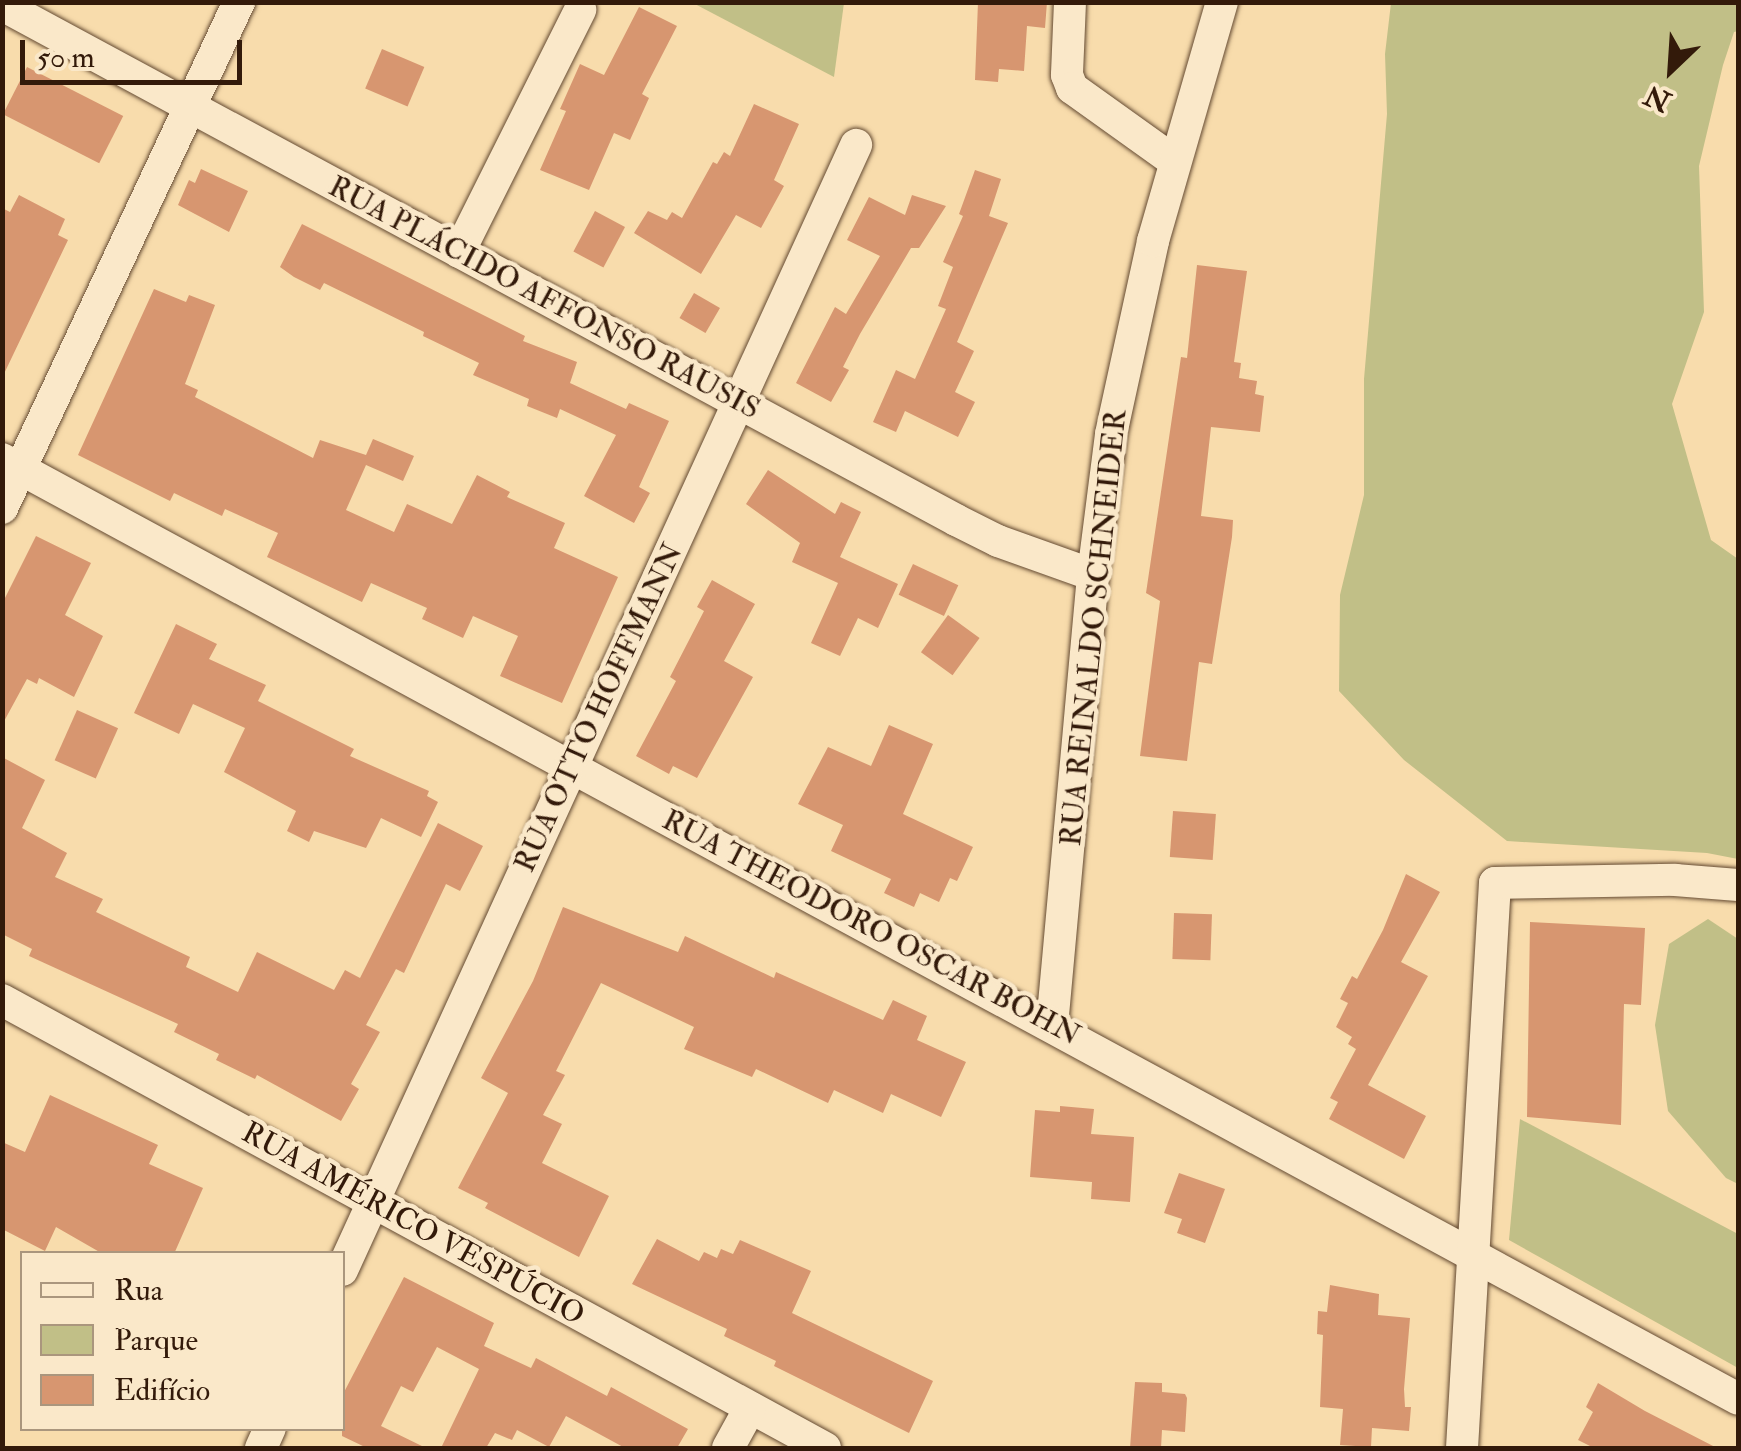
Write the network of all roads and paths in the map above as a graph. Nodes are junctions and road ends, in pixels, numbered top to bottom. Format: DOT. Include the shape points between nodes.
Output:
graph roads {
  1 [pos="239,2"];
  2 [pos="1070,2"];
  3 [pos="1222,2"];
  4 [pos="2,5"];
  5 [pos="580,10"];
  6 [pos="190,106"];
  7 [pos="856,146"];
  8 [pos="1174,161"];
  9 [pos="459,252"];
  10 [pos="738,403"];
  11 [pos="12,464"];
  12 [pos="2,508"];
  13 [pos="1092,575"];
  14 [pos="572,767"];
  15 [pos="1738,885"];
  16 [pos="2,1000"];
  17 [pos="1052,1026"];
  18 [pos="373,1203"];
  19 [pos="1474,1256"];
  20 [pos="345,1264"];
  21 [pos="1738,1398"];
  22 [pos="750,1408"];
  23 [pos="728,1448"];
  24 [pos="825,1448"];
  25 [pos="1462,1448"];
  1 -- 6 [label="street"];
  2 -- 8 [label="street" via="1072,88"];
  3 -- 8 [label="street, RUA REINALDO SCHNEIDER"];
  4 -- 6 [label="street, RUA PLÁCIDO AFFONSO RAUSIS"];
  5 -- 9 [label="street"];
  6 -- 9 [label="street, RUA PLÁCIDO AFFONSO RAUSIS"];
  6 -- 11 [label="street"];
  7 -- 10 [label="street, RUA OTTO HOFFMANN"];
  8 -- 13 [label="street, RUA REINALDO SCHNEIDER" via="1114,418"];
  9 -- 10 [label="street, RUA PLÁCIDO AFFONSO RAUSIS"];
  10 -- 13 [label="street, RUA PLÁCIDO AFFONSO RAUSIS" via="998,542"];
  10 -- 14 [label="street, RUA OTTO HOFFMANN"];
  11 -- 12 [label="street"];
  11 -- 14 [label="street, RUA THEODORO OSCAR BOHN"];
  13 -- 17 [label="street, RUA REINALDO SCHNEIDER"];
  14 -- 17 [label="street, RUA THEODORO OSCAR BOHN"];
  14 -- 18 [label="street, RUA OTTO HOFFMANN"];
  15 -- 19 [label="street" via="1495,883"];
  16 -- 18 [label="street, RUA AMÉRICO VESPÚCIO"];
  17 -- 19 [label="street, RUA THEODORO OSCAR BOHN"];
  18 -- 20 [label="street, RUA OTTO HOFFMANN"];
  18 -- 22 [label="street, RUA AMÉRICO VESPÚCIO"];
  19 -- 21 [label="street, RUA THEODORO OSCAR BOHN"];
  19 -- 25 [label="street"];
  22 -- 23 [label="street"];
  22 -- 24 [label="street, RUA AMÉRICO VESPÚCIO"];
}
